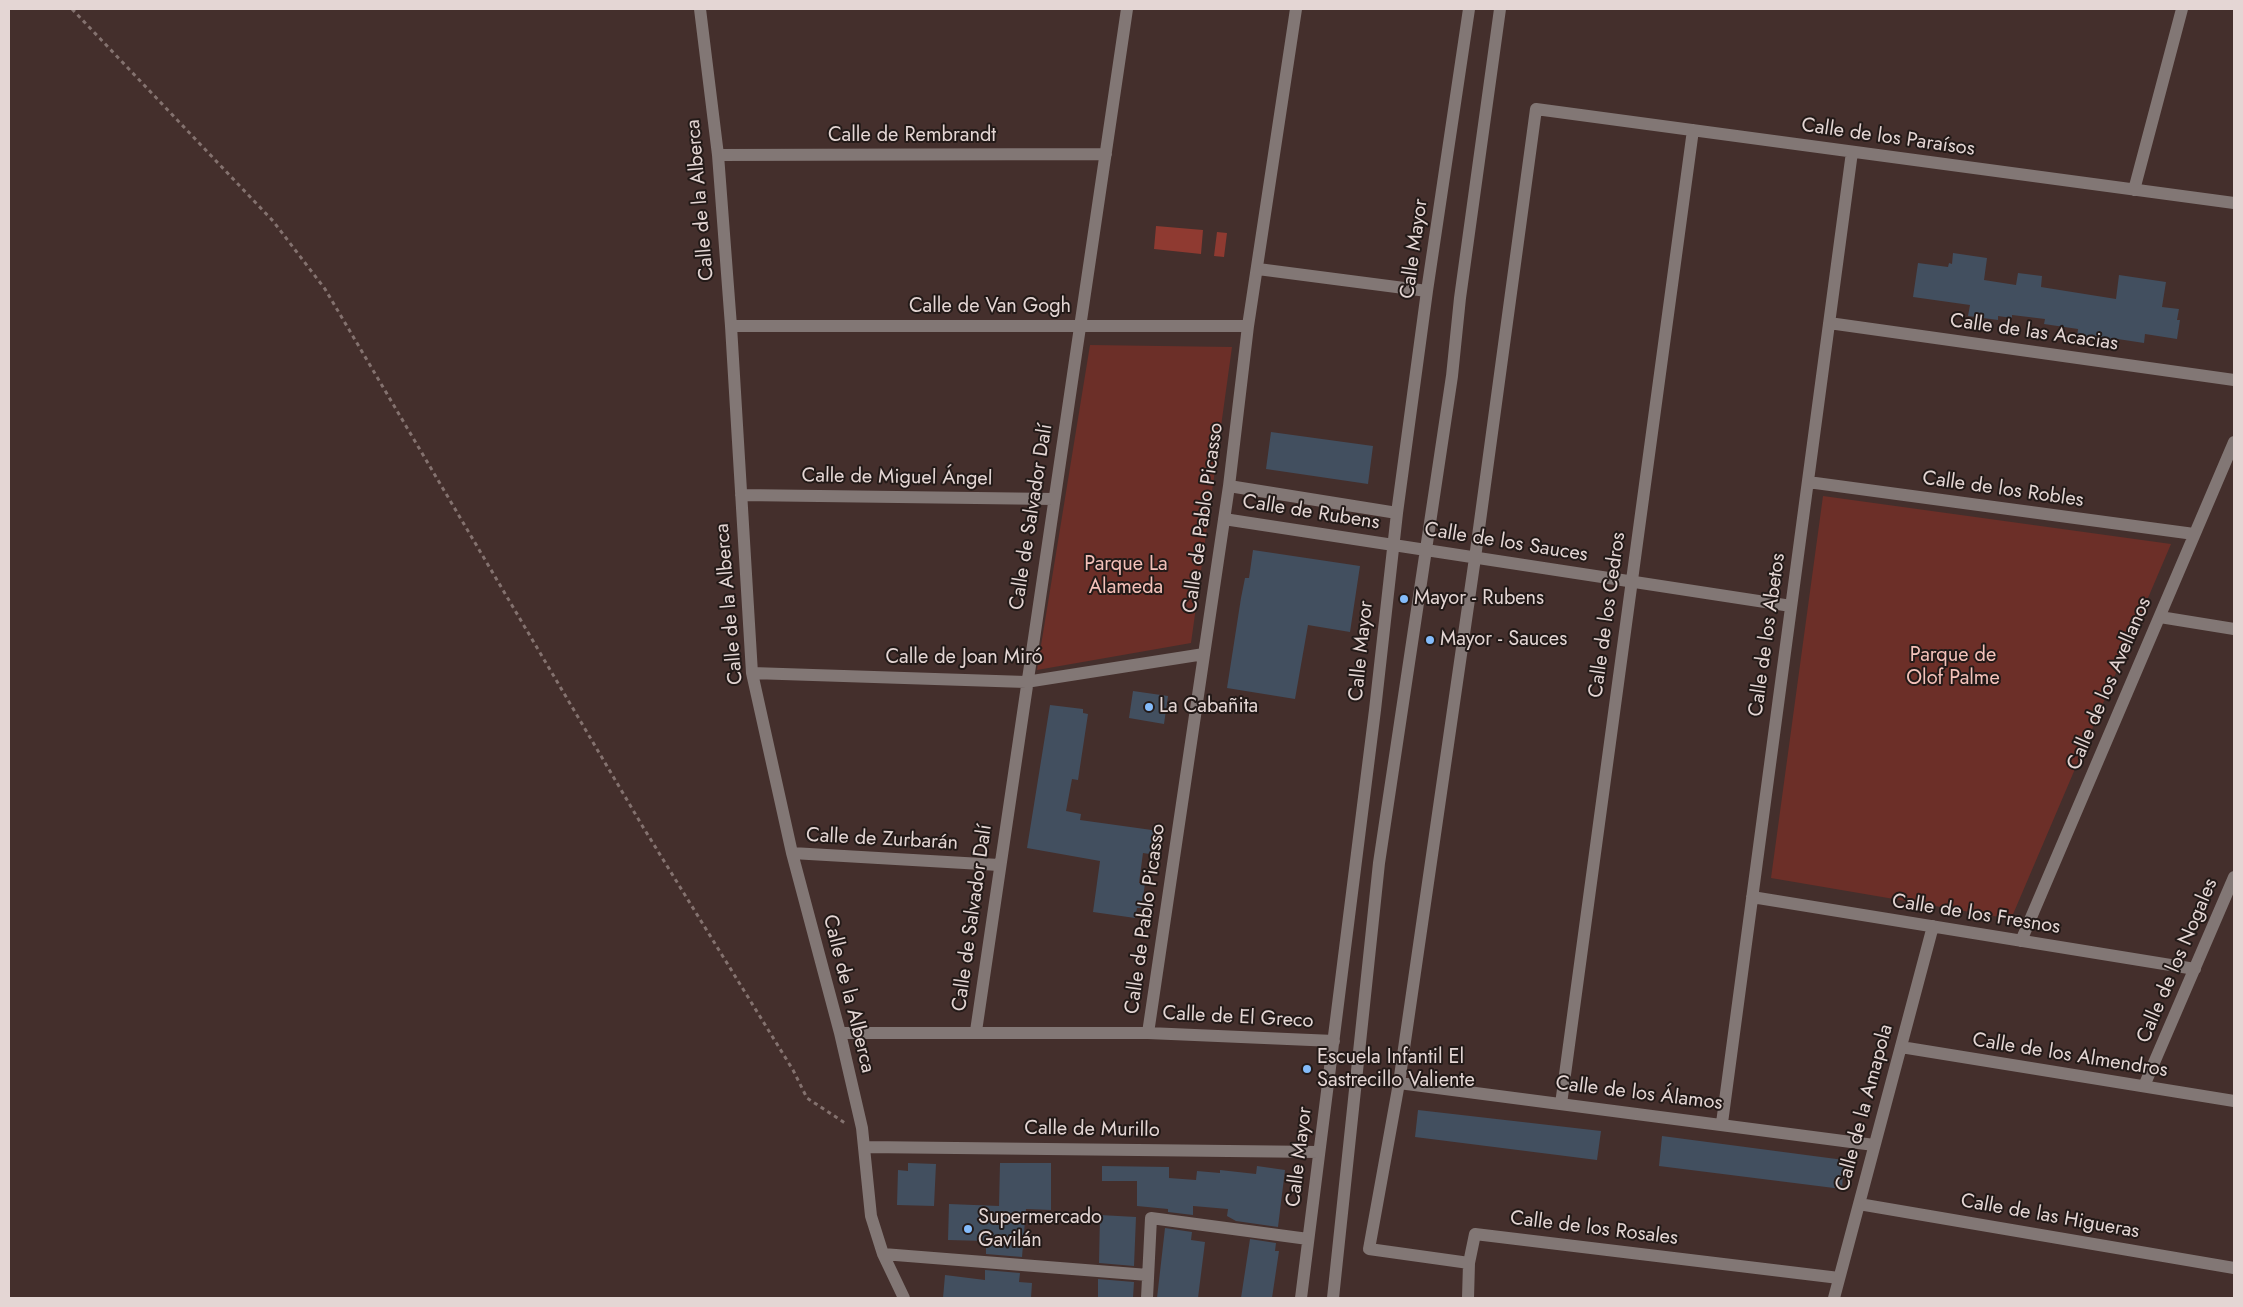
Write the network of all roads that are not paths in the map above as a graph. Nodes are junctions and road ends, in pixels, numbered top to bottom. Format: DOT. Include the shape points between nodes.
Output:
graph roads {
  1 [pos="700,9"];
  2 [pos="1127,9"];
  3 [pos="1296,9"];
  4 [pos="1469,9"];
  5 [pos="1500,9"];
  6 [pos="2182,9"];
  7 [pos="1693,130"];
  8 [pos="1852,152"];
  9 [pos="718,154"];
  10 [pos="1106,154"];
  11 [pos="2134,190"];
  12 [pos="2234,203"];
  13 [pos="1258,269"];
  14 [pos="1427,291"];
  15 [pos="1829,323"];
  16 [pos="731,326"];
  17 [pos="1080,326"];
  18 [pos="1248,326"];
  19 [pos="2234,380"];
  20 [pos="2234,442"];
  21 [pos="1808,482"];
  22 [pos="1229,486"];
  23 [pos="741,495"];
  24 [pos="1054,499"];
  25 [pos="1397,513"];
  26 [pos="1224,519"];
  27 [pos="2194,534"];
  28 [pos="1393,545"];
  29 [pos="1427,550"];
  30 [pos="1475,558"];
  31 [pos="1632,582"];
  32 [pos="1791,606"];
  33 [pos="2160,617"];
  34 [pos="2234,629"];
  35 [pos="1204,654"];
  36 [pos="752,673"];
  37 [pos="1026,682"];
  38 [pos="792,853"];
  39 [pos="999,865"];
  40 [pos="2234,877"];
  41 [pos="1752,897"];
  42 [pos="1933,926"];
  43 [pos="2021,941"];
  44 [pos="2195,969"];
  45 [pos="976,1031"];
  46 [pos="1148,1032"];
  47 [pos="840,1033"];
  48 [pos="1334,1041"];
  49 [pos="1901,1047"];
  50 [pos="1399,1083"];
  51 [pos="2144,1086"];
  52 [pos="2234,1101"];
  53 [pos="1561,1104"];
  54 [pos="1722,1123"];
  55 [pos="1874,1145"];
  56 [pos="865,1146"];
  57 [pos="1319,1152"];
  58 [pos="1859,1204"];
  59 [pos="1308,1239"];
  60 [pos="883,1254"];
  61 [pos="1469,1263"];
  62 [pos="2234,1268"];
  63 [pos="1148,1275"];
  64 [pos="1839,1278"];
  65 [pos="904,1298"];
  66 [pos="1147,1298"];
  67 [pos="1301,1298"];
  68 [pos="1333,1298"];
  69 [pos="1468,1298"];
  70 [pos="1834,1298"];
  1 -- 9 [label="street, Calle de la Alberca"];
  2 -- 10 [label="street, Calle de Salvador Dalí"];
  3 -- 13 [label="street, Calle de Pablo Picasso"];
  4 -- 14 [label="street, Calle Mayor"];
  5 -- 29 [label="street"];
  6 -- 11 [label="street"];
  7 -- 8 [label="street, Calle de los Paraísos"];
  7 -- 30 [label="street, Calle de los Paraísos" via="1536,109"];
  7 -- 31 [label="street, Calle de los Cedros"];
  8 -- 11 [label="street, Calle de los Paraísos"];
  8 -- 15 [label="street, Calle de los Abetos"];
  9 -- 10 [label="street, Calle de Rembrandt"];
  9 -- 16 [label="street, Calle de la Alberca"];
  10 -- 17 [label="street, Calle de Salvador Dalí"];
  11 -- 12 [label="street, Calle de los Paraísos"];
  13 -- 14 [label="street"];
  13 -- 18 [label="street, Calle de Pablo Picasso"];
  14 -- 25 [label="street, Calle Mayor"];
  15 -- 19 [label="street, Calle de las Acacias"];
  15 -- 21 [label="street, Calle de los Abetos"];
  16 -- 17 [label="street, Calle de Van Gogh"];
  16 -- 23 [label="street, Calle de la Alberca"];
  17 -- 18 [label="street, Calle de Van Gogh"];
  17 -- 24 [label="street, Calle de Salvador Dalí"];
  18 -- 22 [label="street, Calle de Pablo Picasso"];
  20 -- 27 [label="street, Calle de los Avellanos"];
  21 -- 27 [label="street, Calle de los Robles"];
  21 -- 32 [label="street, Calle de los Abetos"];
  22 -- 25 [label="street, Calle de Rubens"];
  22 -- 26 [label="street, Calle de Pablo Picasso"];
  23 -- 24 [label="street, Calle de Miguel Ángel"];
  23 -- 36 [label="street, Calle de la Alberca"];
  24 -- 37 [label="street, Calle de Salvador Dalí"];
  25 -- 28 [label="street, Calle Mayor"];
  26 -- 28 [label="street, Calle de Rubens"];
  26 -- 35 [label="street, Calle de Pablo Picasso"];
  27 -- 33 [label="street, Calle de los Avellanos"];
  28 -- 29 [label="street, Calle de los Sauces"];
  28 -- 48 [label="street, Calle Mayor"];
  29 -- 30 [label="street, Calle de los Sauces"];
  29 -- 68 [label="street" via="1379,862"];
  30 -- 31 [label="street, Calle de los Sauces"];
  30 -- 50 [label="street"];
  31 -- 32 [label="street, Calle de los Sauces"];
  31 -- 53 [label="street, Calle de los Cedros"];
  32 -- 41 [label="street, Calle de los Abetos"];
  33 -- 34 [label="street"];
  33 -- 43 [label="street, Calle de los Avellanos"];
  35 -- 37 [label="street, Calle de Joan Miró"];
  35 -- 46 [label="street, Calle de Pablo Picasso"];
  36 -- 37 [label="street, Calle de Joan Miró"];
  36 -- 38 [label="street, Calle de la Alberca"];
  37 -- 39 [label="street, Calle de Salvador Dalí"];
  38 -- 39 [label="street, Calle de Zurbarán"];
  38 -- 47 [label="street, Calle de la Alberca"];
  39 -- 45 [label="street, Calle de Salvador Dalí"];
  40 -- 44 [label="street, Calle de los Nogales"];
  41 -- 42 [label="street, Calle de los Fresnos"];
  41 -- 54 [label="street, Calle de los Abetos"];
  42 -- 43 [label="street, Calle de los Fresnos"];
  42 -- 49 [label="street, Calle de la Amapola"];
  43 -- 44 [label="street, Calle de los Fresnos"];
  44 -- 51 [label="street, Calle de los Nogales"];
  45 -- 46 [label="street, Calle de El Greco"];
  45 -- 47 [label="street, Calle de El Greco"];
  46 -- 48 [label="street, Calle de El Greco"];
  47 -- 56 [label="street, Calle de la Alberca"];
  48 -- 57 [label="street, Calle Mayor"];
  49 -- 51 [label="street, Calle de los Almendros"];
  49 -- 55 [label="street, Calle de la Amapola"];
  50 -- 53 [label="street, Calle de los Álamos"];
  50 -- 61 [label="street" via="1369,1249"];
  51 -- 52 [label="street, Calle de los Almendros"];
  53 -- 54 [label="street, Calle de los Álamos"];
  54 -- 55 [label="street, Calle de los Álamos"];
  55 -- 58 [label="street, Calle de la Amapola"];
  56 -- 57 [label="street, Calle de Murillo"];
  56 -- 60 [label="street, Calle de la Alberca" via="870,1216"];
  57 -- 59 [label="street, Calle Mayor"];
  58 -- 62 [label="street, Calle de las Higueras"];
  58 -- 64 [label="street, Calle de la Amapola"];
  59 -- 63 [label="street" via="1151,1218"];
  59 -- 67 [label="street, Calle Mayor"];
  60 -- 63 [label="street"];
  60 -- 65 [label="street, Calle de la Alberca"];
  61 -- 64 [label="street, Calle de los Rosales" via="1475,1234"];
  61 -- 69 [label="street"];
  63 -- 66 [label="street"];
  64 -- 70 [label="street, Calle de la Amapola"];
}
